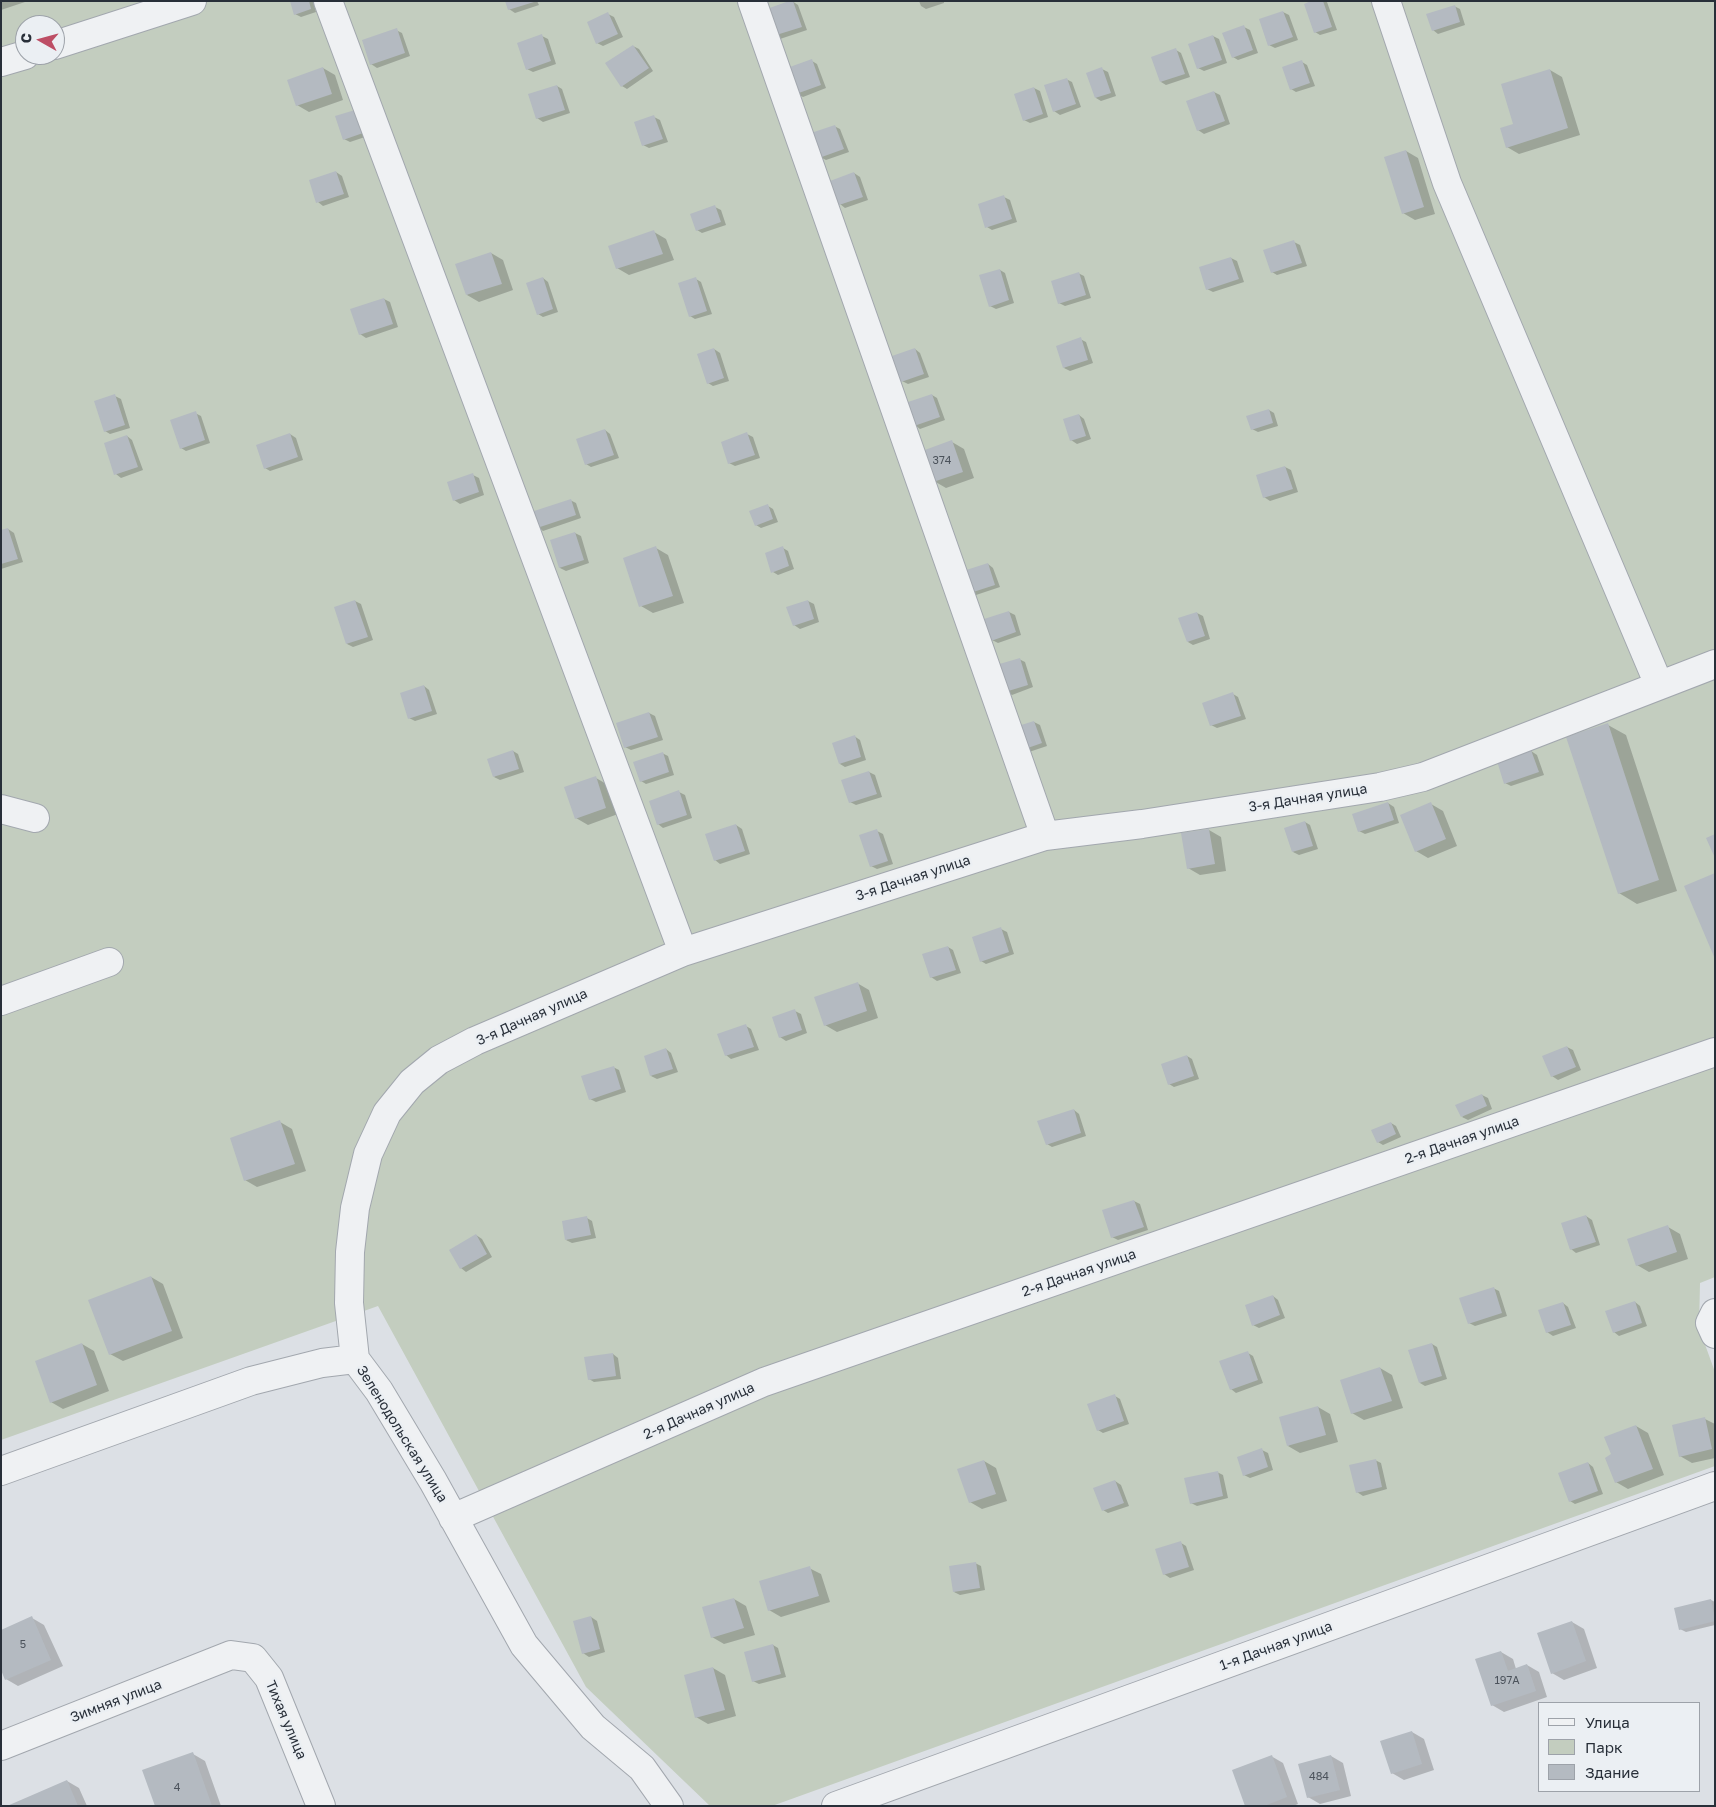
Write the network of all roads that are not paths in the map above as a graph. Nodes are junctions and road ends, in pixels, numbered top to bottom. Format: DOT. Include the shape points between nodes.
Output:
graph roads {
  1 [pos="192,1"];
  2 [pos="328,1"];
  3 [pos="752,1"];
  4 [pos="1386,1"];
  5 [pos="65,42"];
  6 [pos="15,58"];
  7 [pos="1,62"];
  8 [pos="1715,664"];
  9 [pos="1659,685"];
  10 [pos="1,809"];
  11 [pos="35,818"];
  12 [pos="1045,836"];
  13 [pos="683,952"];
  14 [pos="109,962"];
  15 [pos="1,1001"];
  16 [pos="1715,1052"];
  17 [pos="1715,1313"];
  18 [pos="1715,1334"];
  19 [pos="355,1359"];
  20 [pos="1,1471"];
  21 [pos="1715,1486"];
  22 [pos="453,1518"];
  23 [pos="231,1655"];
  24 [pos="1,1746"];
  25 [pos="321,1806"];
  26 [pos="669,1806"];
  27 [pos="836,1806"];
  1 -- 5 [label="street"];
  2 -- 13 [label="street"];
  3 -- 12 [label="street"];
  4 -- 9 [label="street" via="1447,183"];
  6 -- 7 [label="street"];
  8 -- 9 [label="street, 3-я Дачная улица"];
  9 -- 12 [label="street, 3-я Дачная улица" via="1423,777 1380,787"];
  10 -- 11 [label="street"];
  12 -- 13 [label="street, 3-я Дачная улица"];
  13 -- 19 [label="street, 3-я Дачная улица" via="475,1041 439,1060 412,1082 387,1113 368,1154 355,1208 349,1303"];
  14 -- 15 [label="street"];
  16 -- 22 [label="street, 2-я Дачная улица" via="764,1382"];
  17 -- 18 [label="street" via="1710,1323"];
  19 -- 20 [label="street, Зеленодольская улица" via="322,1363 251,1381"];
  19 -- 22 [label="street, Зеленодольская улица" via="379,1391"];
  21 -- 27 [label="street, 1-я Дачная улица"];
  22 -- 26 [label="street, Зеленодольская улица" via="524,1646 593,1727 642,1768"];
  23 -- 24 [label="street, Зимняя улица"];
  23 -- 25 [label="street, Тихая улица" via="253,1658 269,1678"];
}
